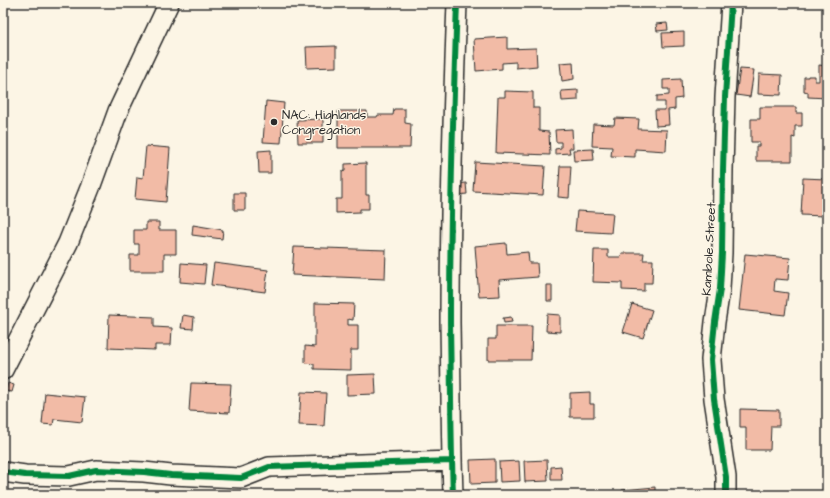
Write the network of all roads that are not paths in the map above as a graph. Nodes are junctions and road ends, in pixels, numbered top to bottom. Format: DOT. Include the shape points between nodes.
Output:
graph roads {
  1 [pos="169,3"];
  2 [pos="457,3"];
  3 [pos="731,3"];
  4 [pos="3,370"];
  5 [pos="452,461"];
  6 [pos="3,472"];
  7 [pos="453,495"];
  8 [pos="726,495"];
  1 -- 4 [label="street" via="118,111 68,243"];
  2 -- 5 [label="street" via="450,268"];
  3 -- 8 [label="street, Kambole Street" via="725,97 720,289 711,360"];
  5 -- 6 [label="street" via="269,467 242,478 96,470 69,476"];
  5 -- 7 [label="street"];
}
